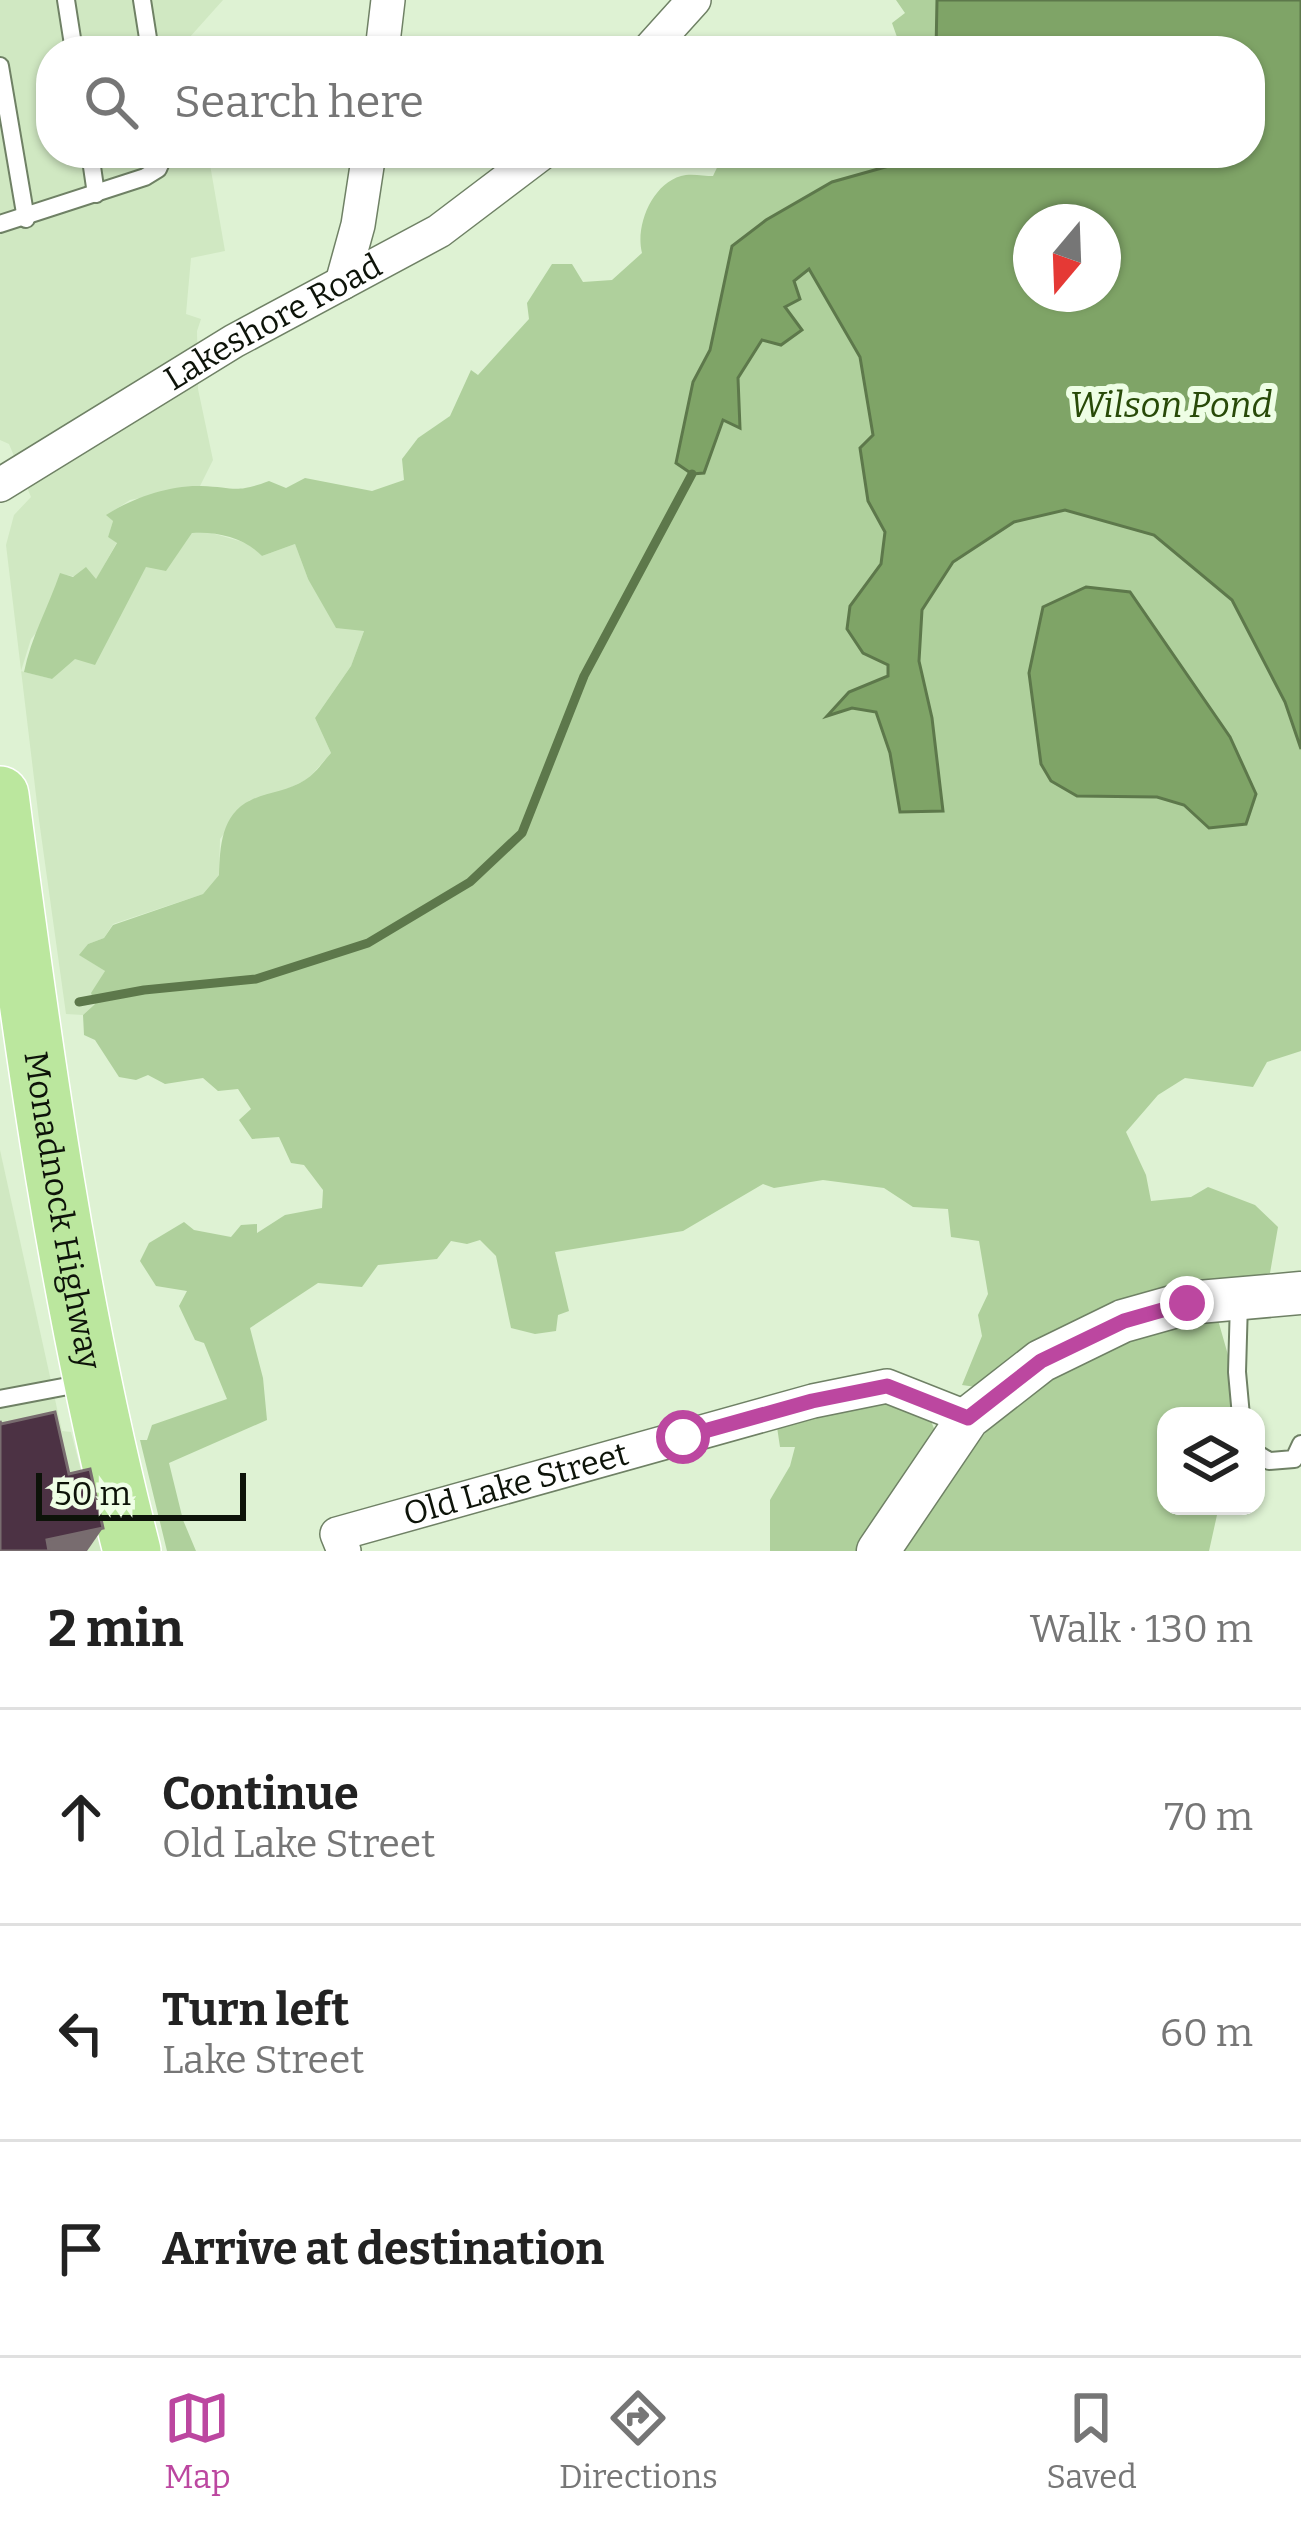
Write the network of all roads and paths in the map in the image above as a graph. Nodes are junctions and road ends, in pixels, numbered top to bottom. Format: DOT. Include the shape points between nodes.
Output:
graph roads {
  1 [pos="66,0"];
  2 [pos="142,0"];
  3 [pos="388,0"];
  4 [pos="694,0"];
  5 [pos="72,36"];
  6 [pos="148,36"];
  7 [pos="384,36"];
  8 [pos="662,36"];
  9 [pos="0,66"];
  10 [pos="92,168"];
  11 [pos="158,168"];
  12 [pos="367,168"];
  13 [pos="522,168"];
  14 [pos="96,194"];
  15 [pos="26,219"];
  16 [pos="0,224"];
  17 [pos="342,283"];
  18 [pos="0,484"];
  19 [pos="0,795"];
  20 [pos="11,962"];
  21 [pos="1301,1293"];
  22 [pos="1240,1295"];
  23 [pos="91,1382"];
  24 [pos="0,1399"];
  25 [pos="1240,1407"];
  26 [pos="968,1418"];
  27 [pos="1301,1444"];
  28 [pos="1265,1459"];
  29 [pos="341,1543"];
  30 [pos="132,1551"];
  31 [pos="878,1551"];
  1 -- 5 [label="lane"];
  2 -- 6 [label="lane"];
  3 -- 7 [label="street"];
  4 -- 8 [label="street"];
  9 -- 15 [label="lane"];
  10 -- 14 [label="lane"];
  11 -- 14 [label="lane"];
  12 -- 17 [label="street"];
  13 -- 17 [label="street, Lakeshore Road" via="439,231"];
  14 -- 15 [label="lane"];
  15 -- 16 [label="lane"];
  17 -- 18 [label="street, Lakeshore Road"];
  19 -- 20 [label="highway, Monadnock Highway"];
  20 -- 23 [label="highway, Monadnock Highway"];
  21 -- 22 [label="street"];
  22 -- 25 [label="lane"];
  22 -- 26 [label="street" via="1124,1321 1041,1361"];
  23 -- 24 [label="lane"];
  23 -- 30 [label="highway, Monadnock Highway"];
  26 -- 29 [label="street, Old Lake Street" via="887,1386 812,1401"];
  26 -- 31 [label="street"];
  27 -- 28 [label="lane" via="1294,1459"];
}
